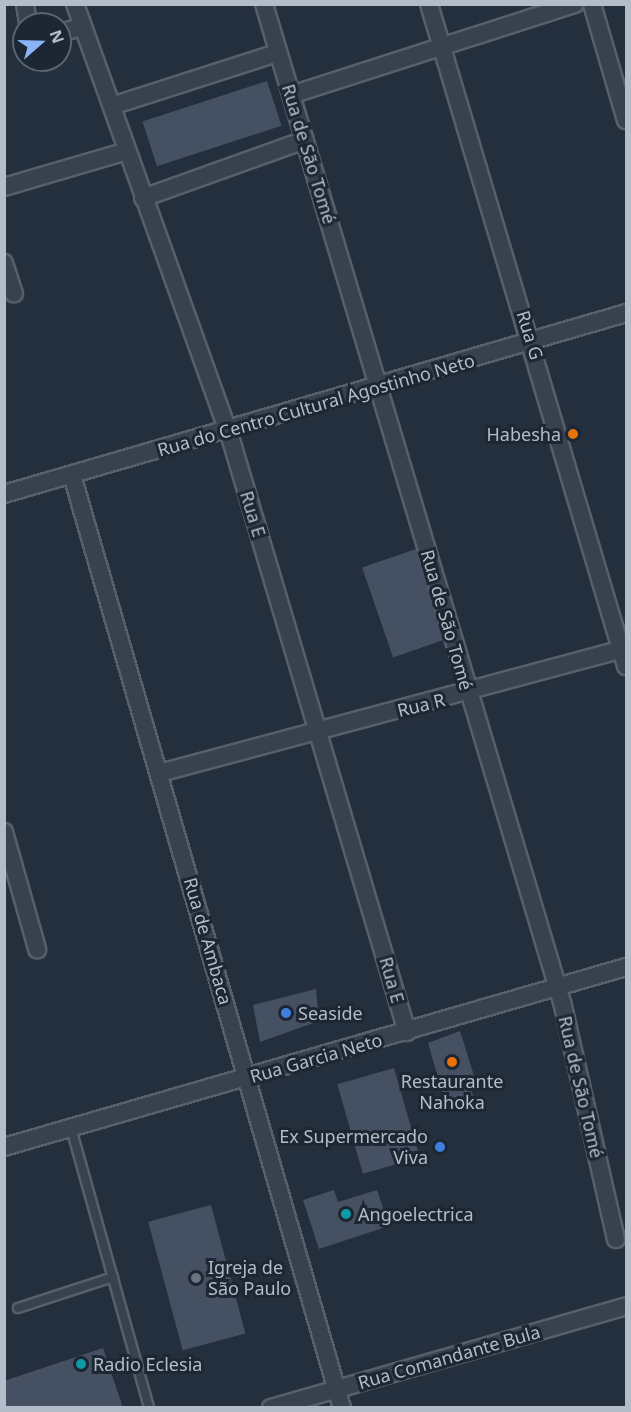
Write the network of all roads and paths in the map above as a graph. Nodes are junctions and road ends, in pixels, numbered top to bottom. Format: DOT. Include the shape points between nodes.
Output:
graph roads {
  1 [pos="75,4"];
  2 [pos="264,4"];
  3 [pos="429,4"];
  4 [pos="575,4"];
  5 [pos="592,4"];
  6 [pos="81,27"];
  7 [pos="72,30"];
  8 [pos="440,46"];
  9 [pos="278,53"];
  10 [pos="291,95"];
  11 [pos="112,106"];
  12 [pos="627,120"];
  13 [pos="305,140"];
  14 [pos="124,152"];
  15 [pos="4,187"];
  16 [pos="143,198"];
  17 [pos="4,262"];
  18 [pos="14,293"];
  19 [pos="627,313"];
  20 [pos="532,341"];
  21 [pos="379,388"];
  22 [pos="228,433"];
  23 [pos="72,475"];
  24 [pos="4,494"];
  25 [pos="624,648"];
  26 [pos="627,666"];
  27 [pos="468,693"];
  28 [pos="319,730"];
  29 [pos="160,773"];
  30 [pos="5,836"];
  31 [pos="37,948"];
  32 [pos="627,967"];
  33 [pos="556,986"];
  34 [pos="407,1032"];
  35 [pos="248,1078"];
  36 [pos="71,1128"];
  37 [pos="4,1147"];
  38 [pos="616,1239"];
  39 [pos="113,1277"];
  40 [pos="627,1306"];
  41 [pos="18,1308"];
  42 [pos="337,1389"];
  43 [pos="149,1407"];
  44 [pos="271,1407"];
  45 [pos="342,1407"];
  1 -- 6 [label="street, Rua E"];
  2 -- 9 [label="street, Rua de São Tomé"];
  3 -- 8 [label="street, Rua G"];
  4 -- 8 [label="street"];
  5 -- 12 [label="street"];
  6 -- 7 [label="street"];
  6 -- 11 [label="street, Rua E"];
  8 -- 10 [label="street"];
  8 -- 20 [label="street, Rua G"];
  9 -- 10 [label="street, Rua de São Tomé"];
  9 -- 11 [label="street"];
  10 -- 13 [label="street, Rua de São Tomé"];
  11 -- 14 [label="street, Rua E"];
  13 -- 16 [label="street"];
  13 -- 21 [label="street, Rua de São Tomé"];
  14 -- 15 [label="street"];
  14 -- 16 [label="street, Rua E"];
  16 -- 22 [label="street, Rua E"];
  17 -- 18 [label="street"];
  19 -- 20 [label="street, Rua do Centro Cultural Agostinho Neto"];
  20 -- 21 [label="street, Rua do Centro Cultural Agostinho Neto"];
  20 -- 25 [label="street, Rua G"];
  21 -- 22 [label="street, Rua do Centro Cultural Agostinho Neto"];
  21 -- 27 [label="street, Rua de São Tomé"];
  22 -- 23 [label="street, Rua do Centro Cultural Agostinho Neto"];
  22 -- 28 [label="street, Rua E"];
  23 -- 24 [label="street, Rua do Centro Cultural Agostinho Neto"];
  23 -- 29 [label="street, Rua de Ambaca"];
  25 -- 26 [label="street, Rua G"];
  25 -- 27 [label="street, Rua R"];
  27 -- 28 [label="street, Rua R"];
  27 -- 33 [label="street, Rua de São Tomé"];
  28 -- 29 [label="street, Rua R"];
  28 -- 34 [label="street, Rua E"];
  29 -- 35 [label="street, Rua de Ambaca"];
  30 -- 31 [label="street"];
  32 -- 33 [label="street, Rua Garcia Neto"];
  33 -- 34 [label="street, Rua Garcia Neto"];
  33 -- 38 [label="street, Rua de São Tomé"];
  34 -- 35 [label="street, Rua Garcia Neto"];
  35 -- 36 [label="street, Rua Garcia Neto"];
  35 -- 42 [label="street, Rua de Ambaca"];
  36 -- 37 [label="street, Rua Garcia Neto"];
  36 -- 39 [label="lane"];
  39 -- 41 [label="lane"];
  39 -- 43 [label="lane"];
  40 -- 42 [label="street, Rua Comandante Bula"];
  42 -- 44 [label="street, Rua Comandante Bula"];
  42 -- 45 [label="street, Rua de Ambaca"];
}
